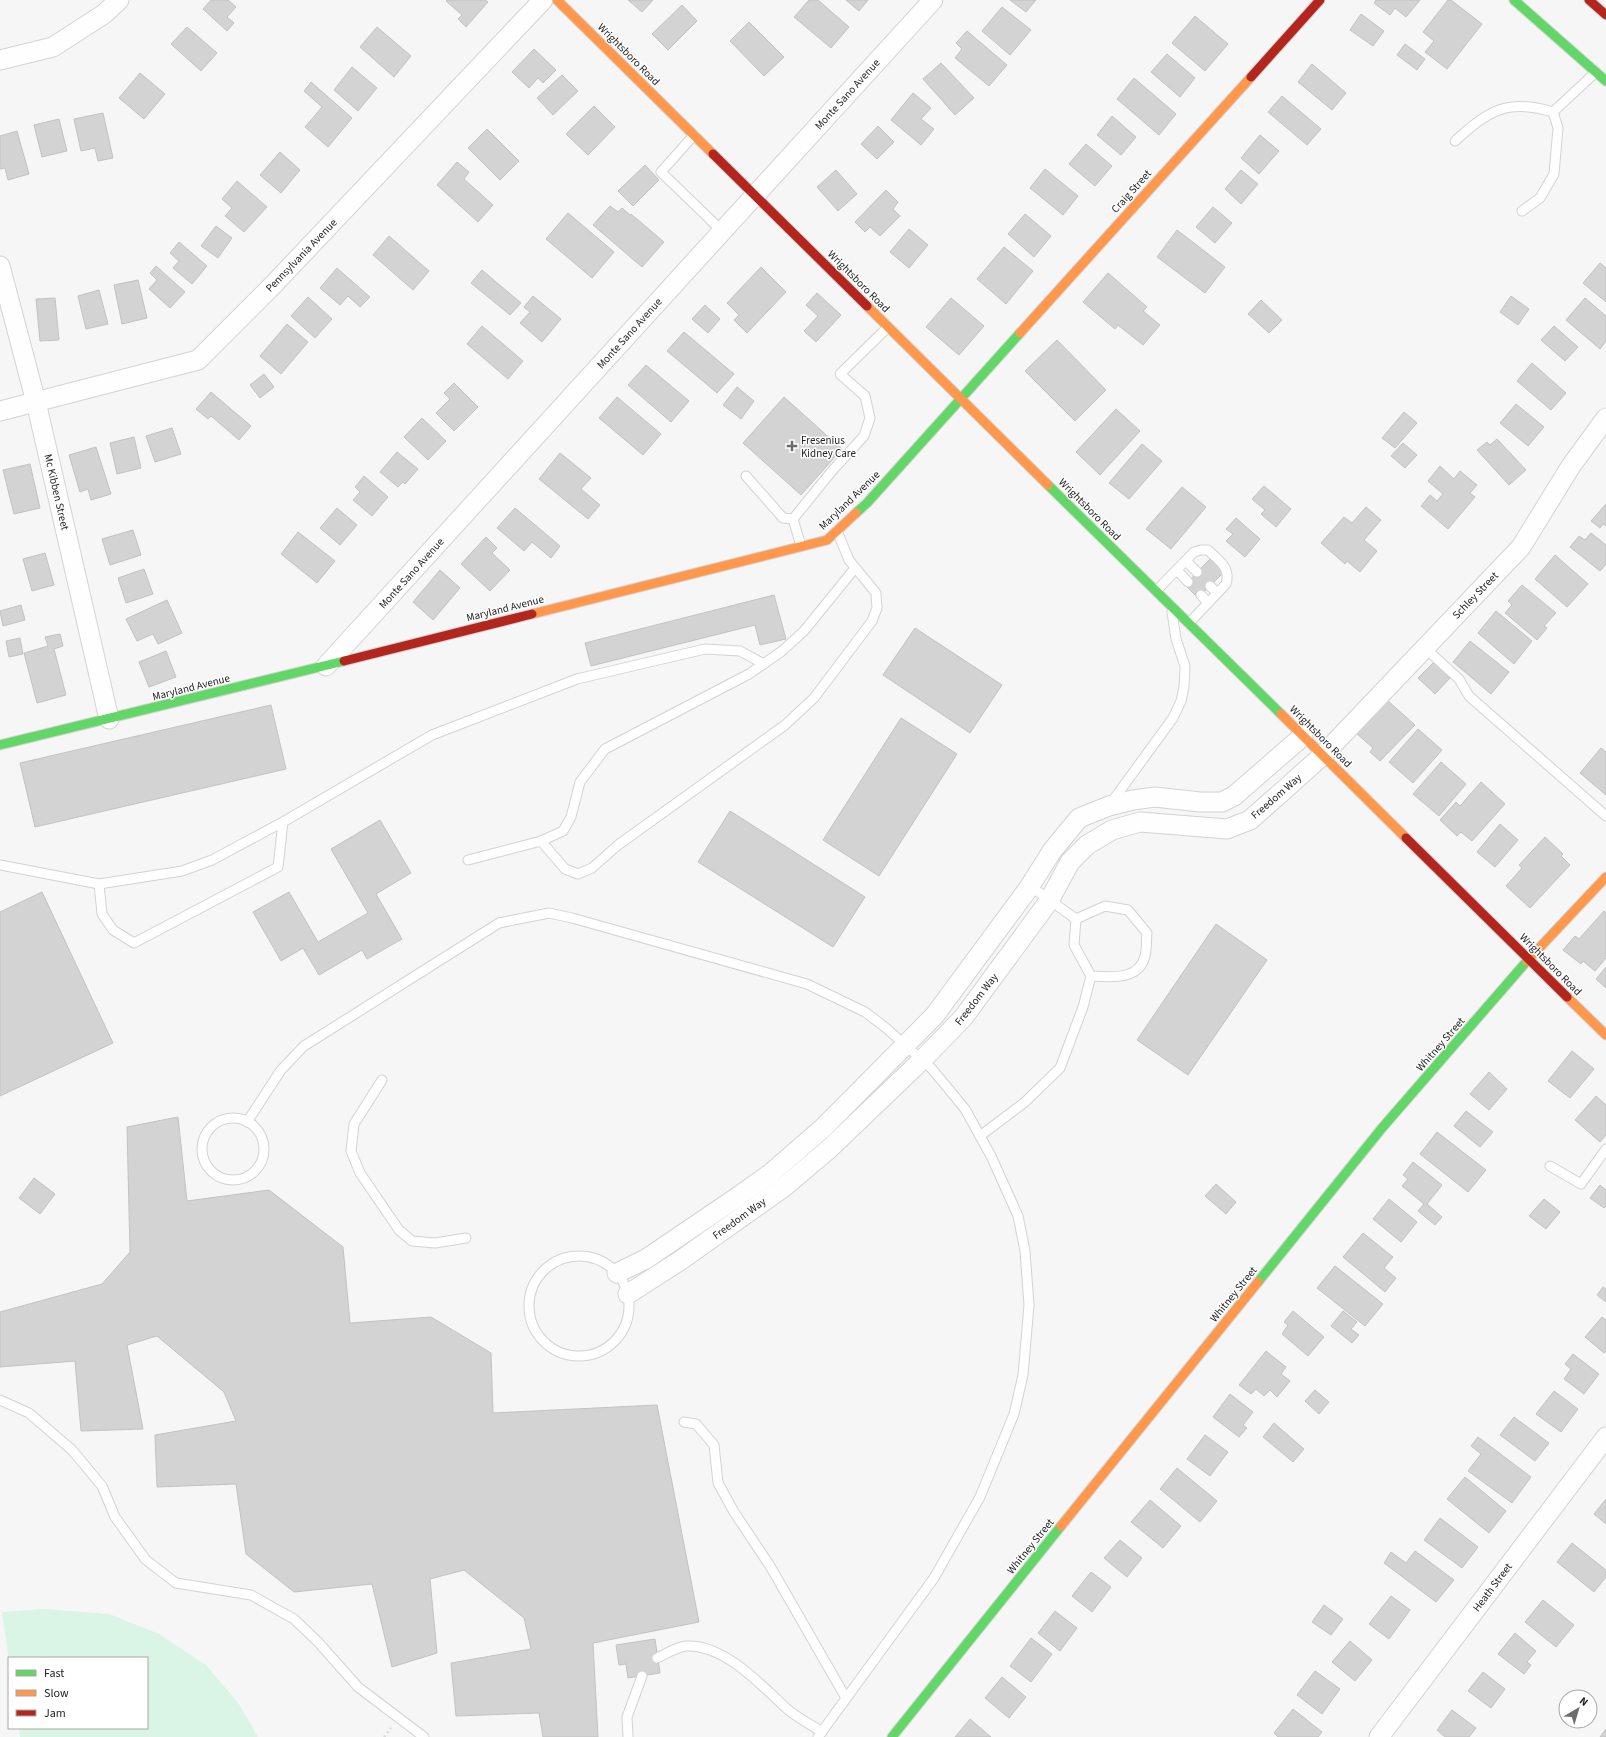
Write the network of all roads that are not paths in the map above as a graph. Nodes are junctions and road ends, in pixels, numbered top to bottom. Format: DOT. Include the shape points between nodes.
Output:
graph roads {
  1 [pos="119,0"];
  2 [pos="543,0"];
  3 [pos="557,0"];
  4 [pos="933,0"];
  5 [pos="1320,0"];
  6 [pos="1514,0"];
  7 [pos="1589,0"];
  8 [pos="1606,15"];
  9 [pos="0,60"];
  10 [pos="1596,72"];
  11 [pos="1606,81"];
  12 [pos="1553,112"];
  13 [pos="694,135"];
  14 [pos="1455,141"];
  15 [pos="755,195"];
  16 [pos="1522,211"];
  17 [pos="722,231"];
  18 [pos="0,266"];
  19 [pos="888,326"];
  20 [pos="960,398"];
  21 [pos="36,402"];
  22 [pos="0,411"];
  23 [pos="1606,418"];
  24 [pos="746,476"];
  25 [pos="793,519"];
  26 [pos="837,531"];
  27 [pos="802,546"];
  28 [pos="1186,561"];
  29 [pos="855,568"];
  30 [pos="1177,570"];
  31 [pos="1197,572"];
  32 [pos="1188,582"];
  33 [pos="1210,586"];
  34 [pos="1156,591"];
  35 [pos="1217,593"];
  36 [pos="1201,595"];
  37 [pos="1208,603"];
  38 [pos="1170,605"];
  39 [pos="1189,623"];
  40 [pos="1425,648"];
  41 [pos="764,664"];
  42 [pos="326,666"];
  43 [pos="109,718"];
  44 [pos="1303,736"];
  45 [pos="0,745"];
  46 [pos="1323,755"];
  47 [pos="1109,806"];
  48 [pos="1606,816"];
  49 [pos="283,822"];
  50 [pos="541,841"];
  51 [pos="468,860"];
  52 [pos="0,865"];
  53 [pos="1606,877"];
  54 [pos="99,884"];
  55 [pos="1030,886"];
  56 [pos="1049,901"];
  57 [pos="1076,919"];
  58 [pos="1529,959"];
  59 [pos="1091,976"];
  60 [pos="1606,1035"];
  61 [pos="906,1046"];
  62 [pos="922,1060"];
  63 [pos="382,1080"];
  64 [pos="246,1122"];
  65 [pos="980,1136"];
  66 [pos="1606,1149"];
  67 [pos="1550,1166"];
  68 [pos="466,1238"];
  69 [pos="617,1273"];
  70 [pos="628,1294"];
  71 [pos="0,1400"];
  72 [pos="684,1422"];
  73 [pos="1606,1436"];
  74 [pos="657,1658"];
  75 [pos="642,1676"];
  76 [pos="846,1698"];
  77 [pos="820,1734"];
  78 [pos="424,1737"];
  79 [pos="628,1737"];
  80 [pos="892,1737"];
  81 [pos="1379,1737"];
  1 -- 9 [label="street" via="104,14 53,48"];
  2 -- 21 [label="street, Pennsylvania Avenue" via="272,286 198,360"];
  3 -- 13 [label="street, Wrightsboro Road"];
  4 -- 15 [label="street, Monte Sano Avenue"];
  5 -- 20 [label="street, Craig Street"];
  6 -- 10 [label="street"];
  7 -- 8 [label="street"];
  10 -- 11 [label="street"];
  10 -- 12 [label="lane"];
  12 -- 14 [label="lane" via="1536,107 1504,107 1478,120"];
  12 -- 16 [label="lane" via="1558,128 1554,174 1540,198"];
  13 -- 15 [label="street, Wrightsboro Road"];
  13 -- 17 [label="lane" via="661,172"];
  15 -- 17 [label="street, Monte Sano Avenue"];
  15 -- 19 [label="street, Wrightsboro Road"];
  17 -- 42 [label="street, Monte Sano Avenue"];
  18 -- 21 [label="street, Mc Kibben Street"];
  19 -- 20 [label="street, Wrightsboro Road"];
  19 -- 25 [label="lane" via="840,374 865,396 870,418 864,436"];
  20 -- 26 [label="street, Maryland Avenue" via="867,503"];
  20 -- 34 [label="street, Wrightsboro Road"];
  21 -- 22 [label="street, Pennsylvania Avenue"];
  21 -- 43 [label="street, Mc Kibben Street"];
  23 -- 40 [label="street, Schley Street" via="1571,466 1521,547"];
  24 -- 25 [label="lane" via="783,518"];
  25 -- 27 [label="lane"];
  26 -- 27 [label="street, Maryland Avenue" via="827,540"];
  26 -- 29 [label="lane"];
  27 -- 42 [label="street, Maryland Avenue"];
  28 -- 30 [label="lane"];
  28 -- 31 [label="lane"];
  28 -- 35 [label="lane" via="1194,552 1208,550 1227,569 1226,584"];
  29 -- 41 [label="lane" via="804,631"];
  29 -- 50 [label="lane" via="876,593 877,608 872,621 814,698 785,725 618,845 592,868 578,874 565,869"];
  30 -- 32 [label="lane"];
  30 -- 34 [label="lane"];
  33 -- 35 [label="lane"];
  34 -- 38 [label="street, Wrightsboro Road"];
  35 -- 37 [label="lane"];
  36 -- 37 [label="lane"];
  37 -- 39 [label="lane"];
  38 -- 39 [label="street, Wrightsboro Road"];
  38 -- 47 [label="lane" via="1176,639 1185,666 1181,701 1173,718"];
  39 -- 44 [label="street, Wrightsboro Road"];
  40 -- 46 [label="street, Schley Street"];
  40 -- 48 [label="lane" via="1459,679 1469,696"];
  41 -- 49 [label="lane" via="740,651 705,650 577,679 432,735"];
  41 -- 50 [label="lane" via="605,749 580,782 571,817 563,831"];
  42 -- 43 [label="street, Maryland Avenue"];
  43 -- 45 [label="street, Maryland Avenue"];
  44 -- 46 [label="street, Wrightsboro Road"];
  44 -- 47 [label="street, Freedom Way" via="1234,796 1222,802 1155,798"];
  46 -- 56 [label="street, Freedom Way" via="1250,820 1227,829 1140,822 1112,830 1087,844 1070,862"];
  46 -- 58 [label="street, Wrightsboro Road"];
  47 -- 55 [label="street, Freedom Way" via="1078,818 1052,851"];
  49 -- 54 [label="lane" via="212,860 182,871"];
  49 -- 54 [label="lane" via="278,867 134,944 113,930 102,914"];
  50 -- 51 [label="lane"];
  52 -- 54 [label="lane"];
  53 -- 58 [label="street, Whitney Street"];
  55 -- 56 [label="lane"];
  55 -- 61 [label="street, Freedom Way" via="935,1016"];
  56 -- 57 [label="lane"];
  56 -- 62 [label="street, Freedom Way" via="963,1018"];
  57 -- 59 [label="lane" via="1074,944"];
  57 -- 59 [label="lane" via="1105,906 1128,910 1147,933 1145,957 1137,970 1120,977"];
  58 -- 60 [label="street, Wrightsboro Road"];
  58 -- 80 [label="street, Whitney Street" via="1382,1128"];
  59 -- 65 [label="lane" via="1084,1007 1060,1068 1025,1102"];
  61 -- 62 [label="lane"];
  61 -- 64 [label="lane" via="865,1012 807,984 549,913 499,923 304,1046 281,1070"];
  61 -- 69 [label="street, Freedom Way" via="823,1128 770,1174 646,1259"];
  62 -- 65 [label="lane" via="964,1109"];
  62 -- 70 [label="street, Freedom Way" via="829,1149 784,1187"];
  63 -- 68 [label="lane" via="354,1124 351,1151 360,1173 399,1230 412,1241 435,1243"];
  64 -- 64 [label="lane" via="235,1118 226,1119 213,1126 205,1136 203,1157 208,1167 218,1176 228,1180 240,1180 256,1171 262,1161 263,1140 252,1125"];
  65 -- 76 [label="lane" via="1018,1216 1025,1251 1029,1305 1023,1375 1014,1414 980,1497 934,1578"];
  66 -- 67 [label="lane" via="1581,1184"];
  69 -- 70 [label="lane"];
  69 -- 70 [label="lane" via="607,1263 580,1255 563,1257 549,1264 535,1281 528,1301 534,1330 546,1344 561,1353 574,1356 591,1355 602,1351 621,1334 626,1325 630,1306"];
  71 -- 78 [label="lane" via="29,1413 72,1450 102,1486 115,1517 146,1560 176,1583 251,1595 294,1619 358,1687"];
  72 -- 76 [label="lane" via="696,1424 714,1445 718,1483 770,1566"];
  73 -- 81 [label="street, Heath Street"];
  74 -- 77 [label="lane" via="685,1646 705,1648 732,1662"];
  75 -- 79 [label="lane" via="628,1717"];
  76 -- 77 [label="lane"];
}
